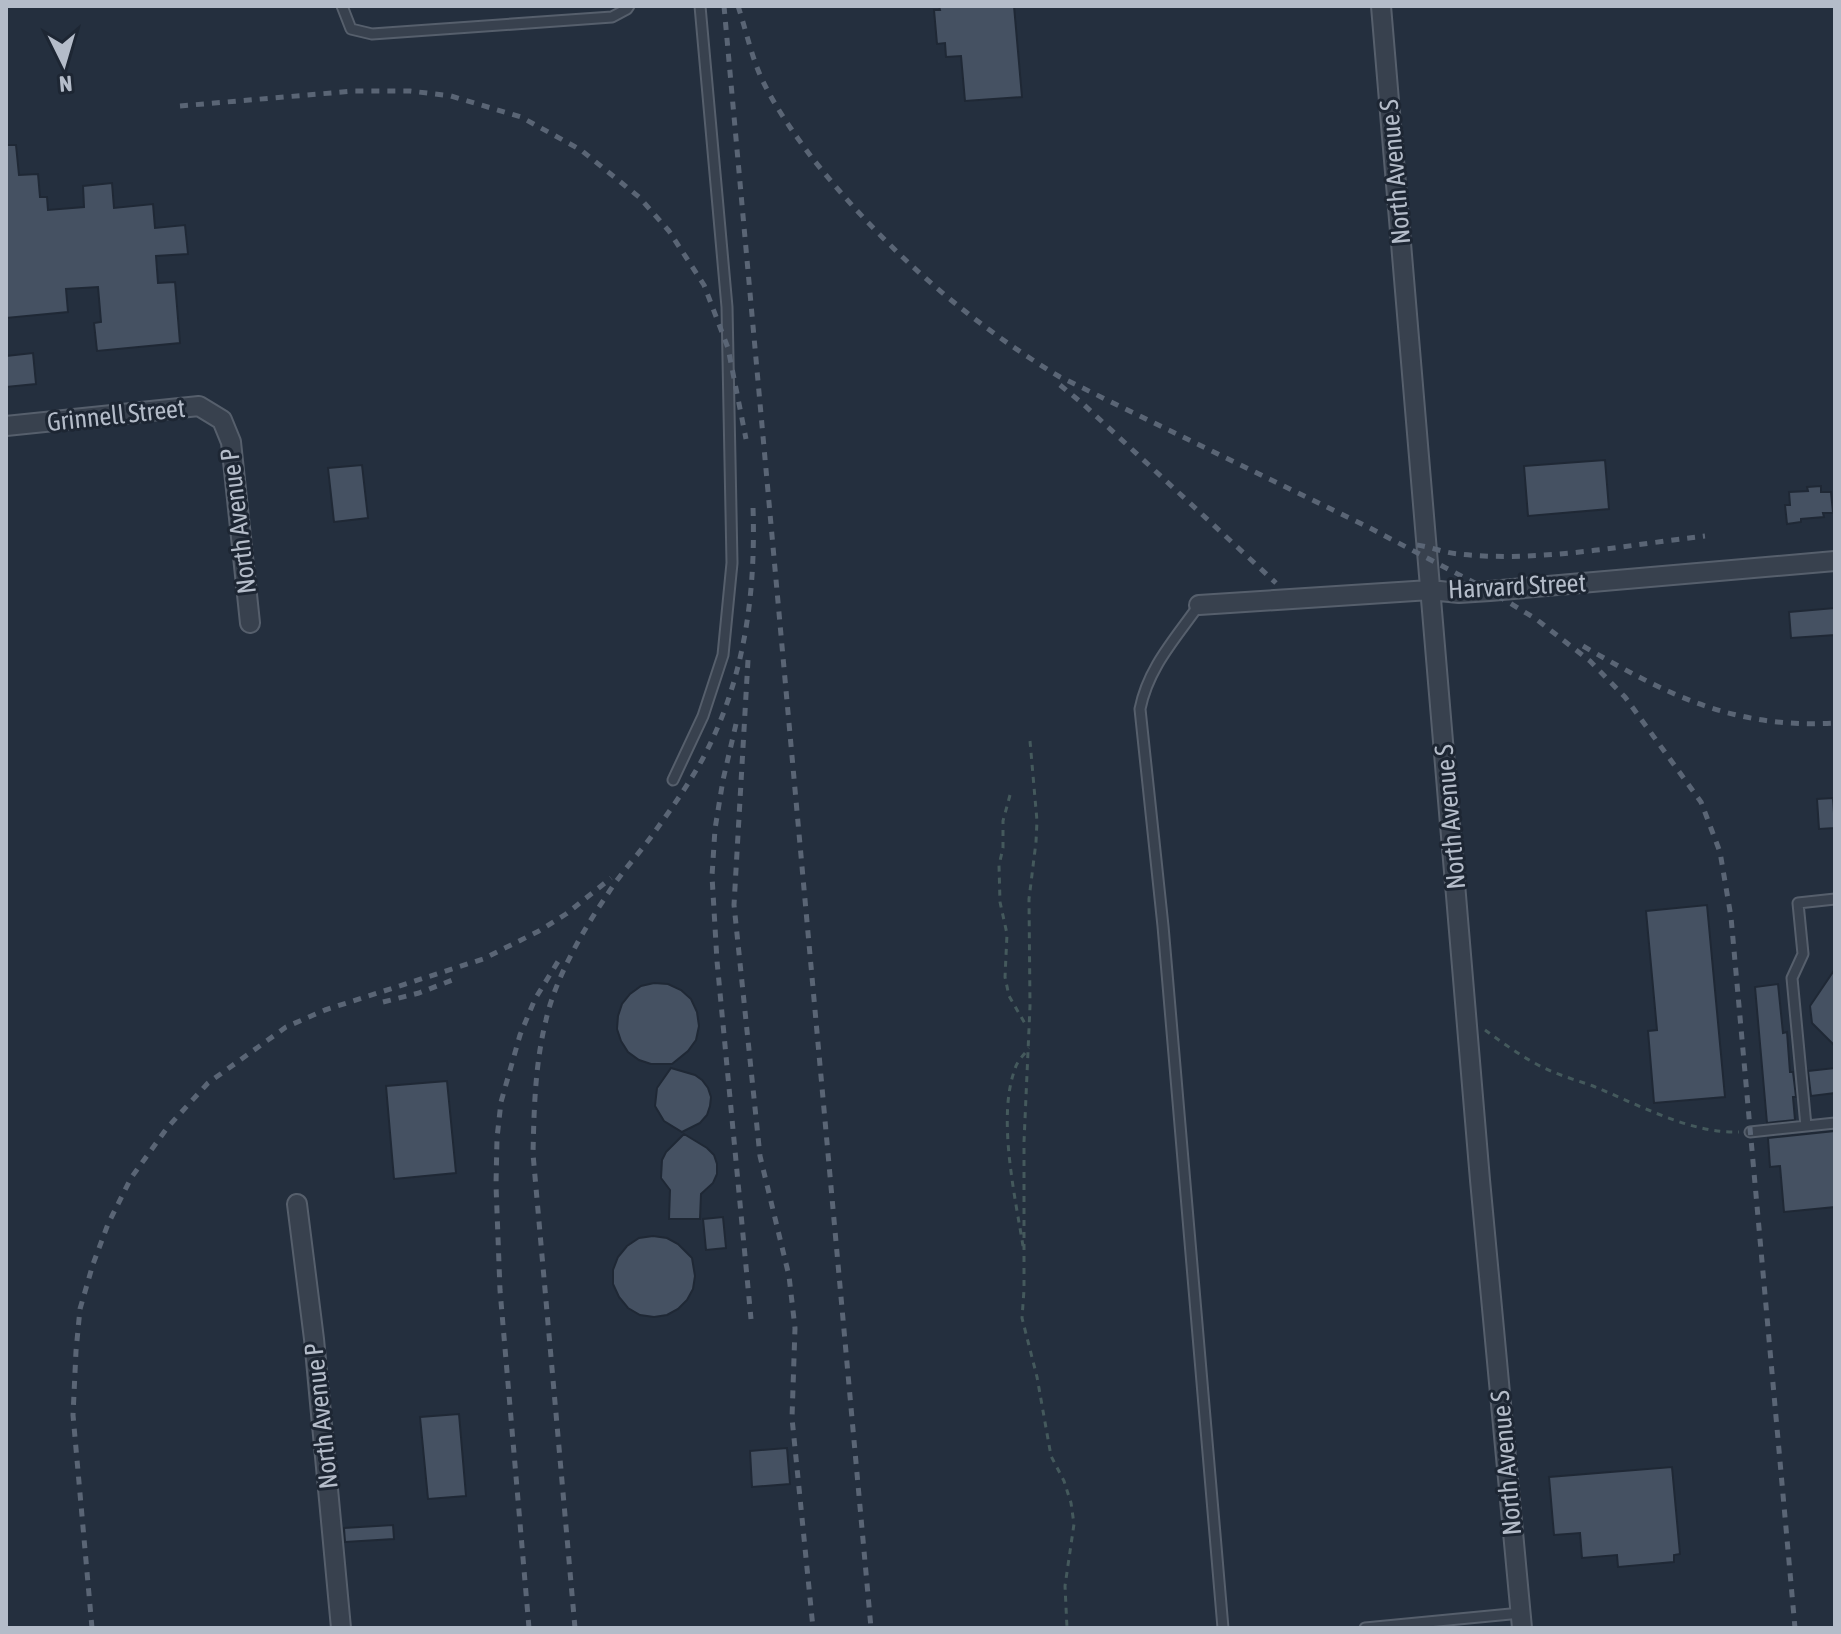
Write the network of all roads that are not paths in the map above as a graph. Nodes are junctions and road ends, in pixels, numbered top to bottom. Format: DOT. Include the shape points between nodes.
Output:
graph roads {
  1 [pos="342,6"];
  2 [pos="629,6"];
  3 [pos="700,6"];
  4 [pos="1381,6"];
  5 [pos="222,420"];
  6 [pos="6,426"];
  7 [pos="1835,561"];
  8 [pos="1430,590"];
  9 [pos="1199,605"];
  10 [pos="250,623"];
  11 [pos="673,780"];
  12 [pos="1835,899"];
  13 [pos="1835,1123"];
  14 [pos="1806,1126"];
  15 [pos="1750,1132"];
  16 [pos="297,1204"];
  17 [pos="1522,1620"];
  18 [pos="341,1628"];
  19 [pos="1223,1628"];
  20 [pos="1365,1628"];
  1 -- 2 [label="lane" via="351,29 372,34 612,17"];
  3 -- 11 [label="lane" via="727,307 732,563 723,655 703,716"];
  4 -- 8 [label="street, North Avenue S"];
  5 -- 6 [label="street, Grinnell Street" via="199,406"];
  5 -- 10 [label="street, North Avenue P" via="231,442"];
  7 -- 8 [label="street, Harvard Street" via="1459,593"];
  8 -- 9 [label="street, Harvard Street"];
  8 -- 17 [label="street, North Avenue S"];
  9 -- 19 [label="lane" via="1155,667 1140,709"];
  12 -- 14 [label="lane" via="1798,903 1803,954 1792,978"];
  13 -- 14 [label="lane"];
  14 -- 15 [label="lane"];
  16 -- 18 [label="street, North Avenue P"];
  17 -- 20 [label="lane"];
}
